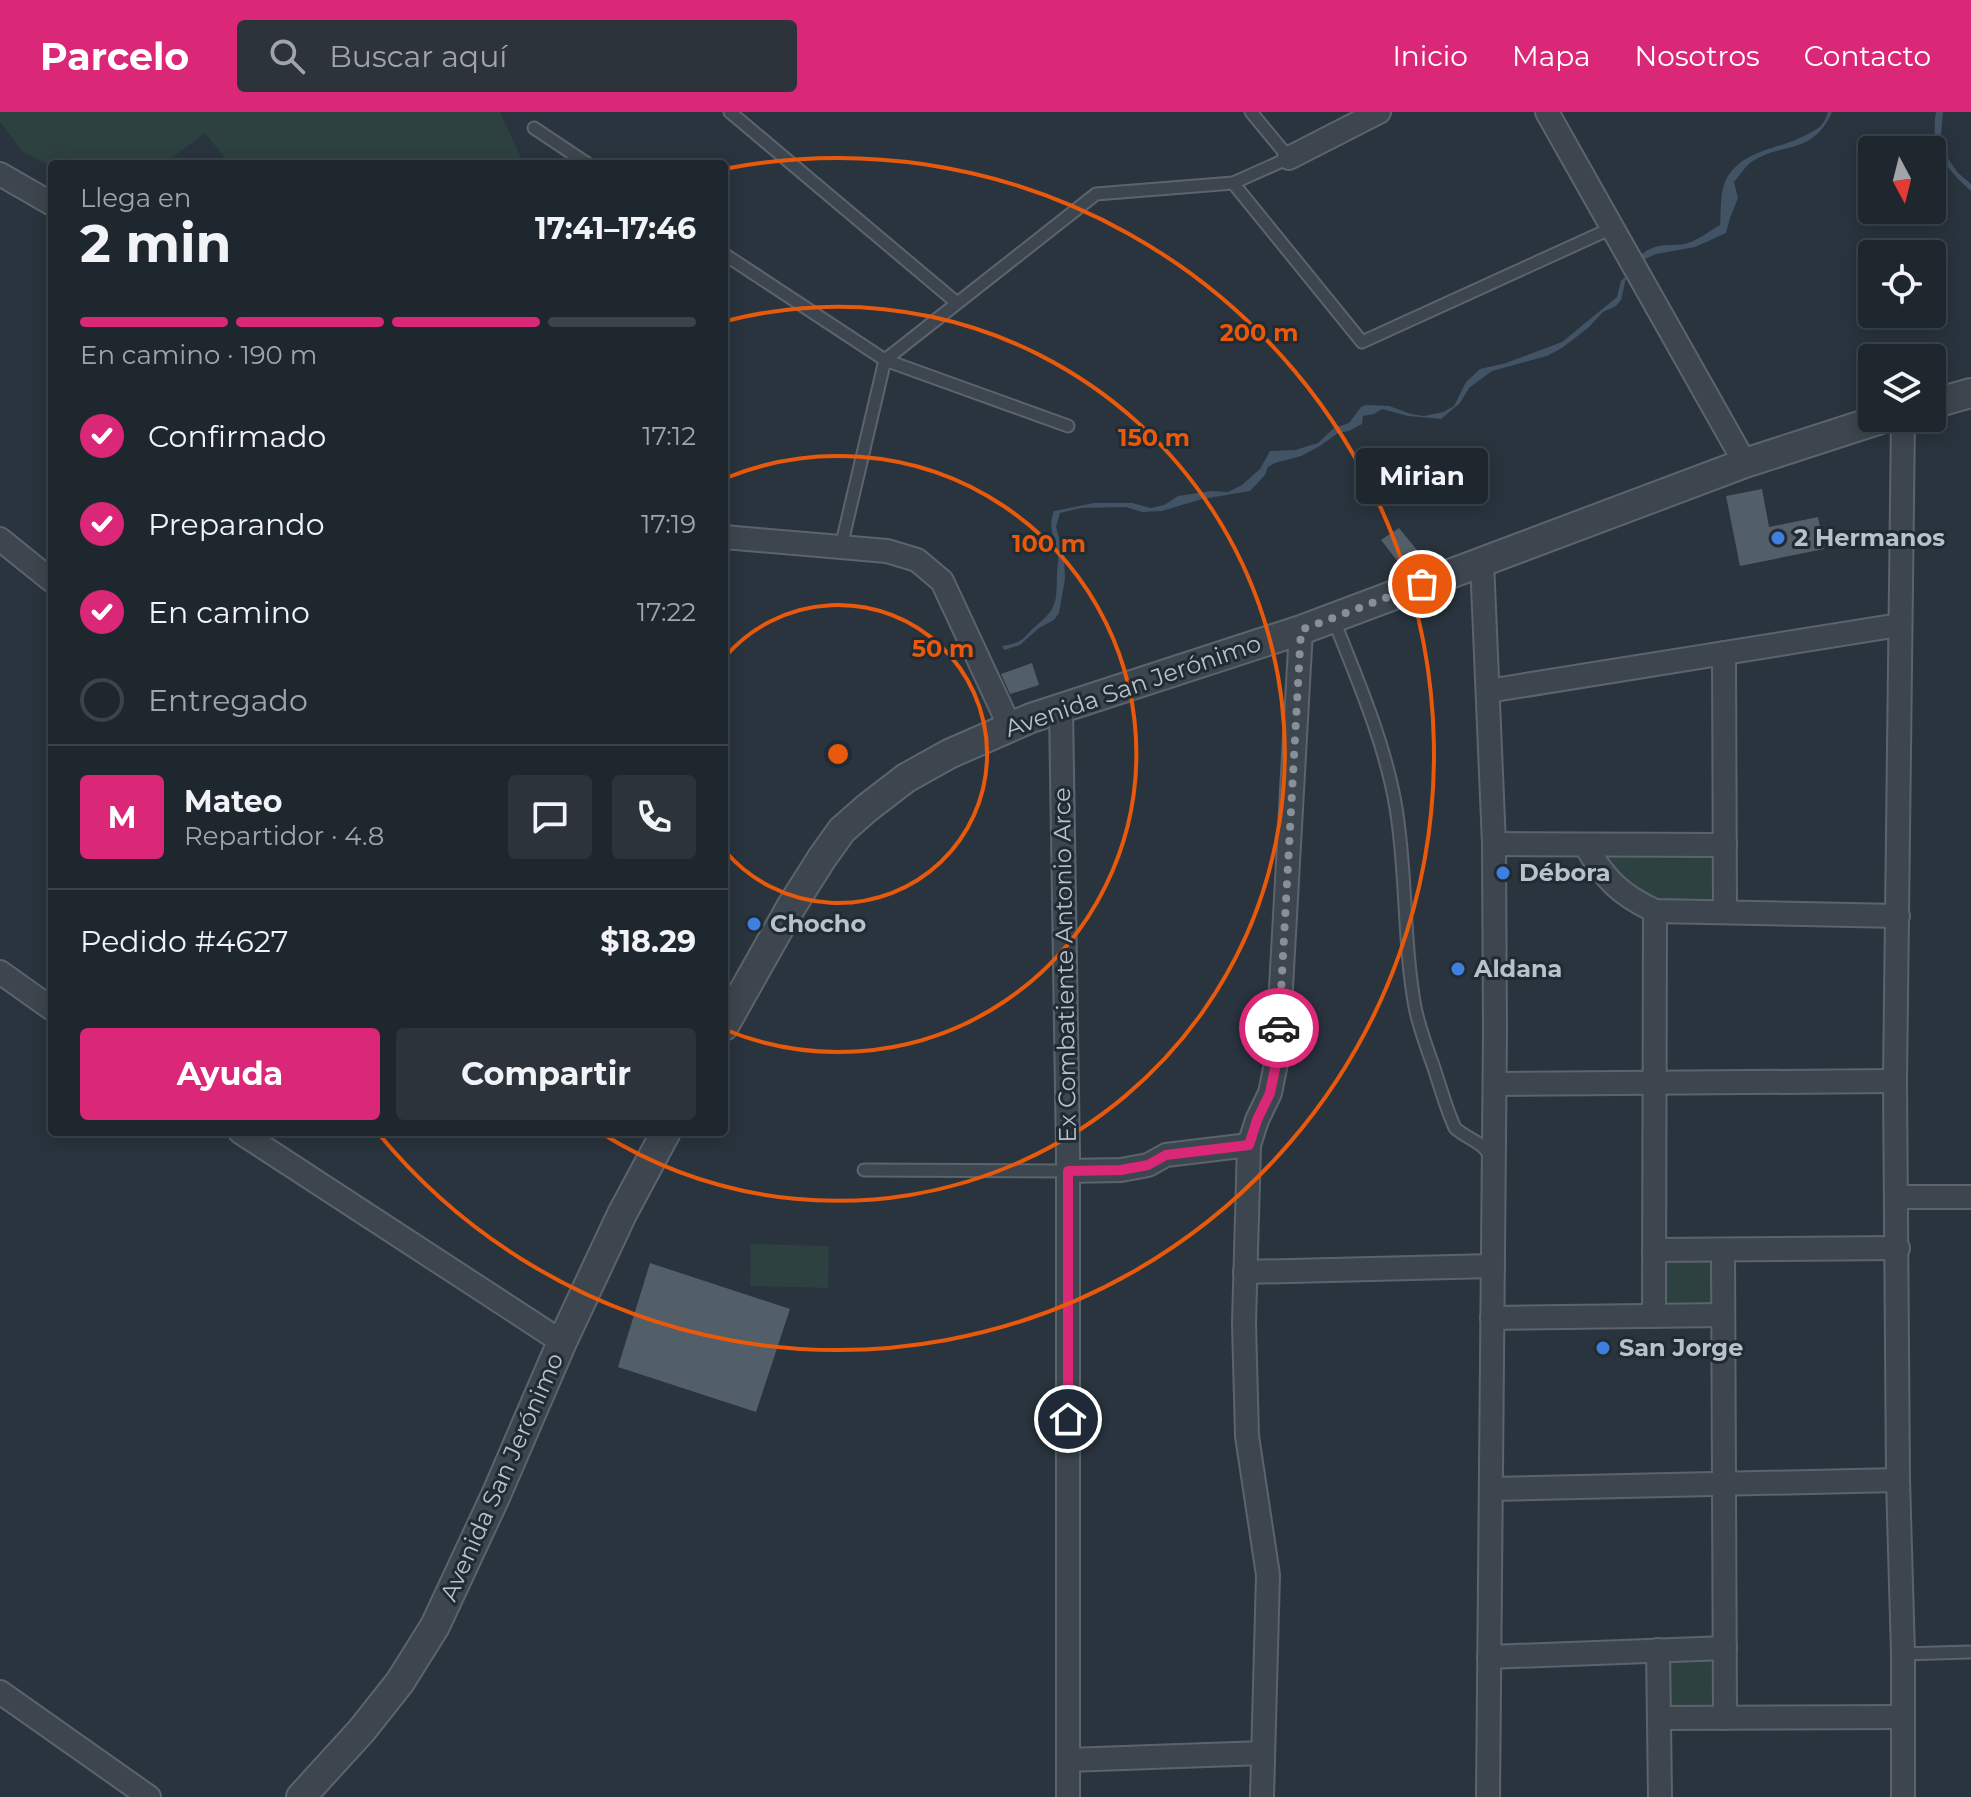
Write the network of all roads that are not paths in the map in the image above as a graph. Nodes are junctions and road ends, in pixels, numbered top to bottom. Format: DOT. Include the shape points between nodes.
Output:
graph roads {
  1 [pos="730,112"];
  2 [pos="1251,112"];
  3 [pos="1379,112"];
  4 [pos="1547,112"];
  5 [pos="534,128"];
  6 [pos="1289,158"];
  7 [pos="582,160"];
  8 [pos="0,174"];
  9 [pos="1233,183"];
  10 [pos="48,202"];
  11 [pos="1612,228"];
  12 [pos="728,257"];
  13 [pos="957,303"];
  14 [pos="885,360"];
  15 [pos="1971,393"];
  16 [pos="1946,400"];
  17 [pos="1068,426"];
  18 [pos="1858,426"];
  19 [pos="1903,432"];
  20 [pos="1745,463"];
  21 [pos="728,537"];
  22 [pos="0,539"];
  23 [pos="841,547"];
  24 [pos="1482,561"];
  25 [pos="48,578"];
  26 [pos="1333,617"];
  27 [pos="1899,625"];
  28 [pos="1301,630"];
  29 [pos="1724,653"];
  30 [pos="1488,691"];
  31 [pos="1061,708"];
  32 [pos="1010,727"];
  33 [pos="1494,844"];
  34 [pos="1585,845"];
  35 [pos="1725,845"];
  36 [pos="1655,911"];
  37 [pos="1725,912"];
  38 [pos="1898,916"];
  39 [pos="0,972"];
  40 [pos="48,1006"];
  41 [pos="728,1019"];
  42 [pos="1895,1081"];
  43 [pos="1655,1083"];
  44 [pos="1495,1084"];
  45 [pos="246,1136"];
  46 [pos="664,1136"];
  47 [pos="1249,1145"];
  48 [pos="1494,1164"];
  49 [pos="864,1170"];
  50 [pos="1068,1171"];
  51 [pos="1897,1197"];
  52 [pos="1971,1197"];
  53 [pos="1898,1248"];
  54 [pos="1654,1250"];
  55 [pos="1723,1251"];
  56 [pos="1493,1266"];
  57 [pos="1245,1272"];
  58 [pos="1723,1315"];
  59 [pos="1654,1316"];
  60 [pos="1492,1318"];
  61 [pos="562,1342"];
  62 [pos="1898,1480"];
  63 [pos="1724,1484"];
  64 [pos="1491,1489"];
  65 [pos="1725,1648"];
  66 [pos="1658,1650"];
  67 [pos="1969,1652"];
  68 [pos="1903,1654"];
  69 [pos="1489,1657"];
  70 [pos="0,1692"];
  71 [pos="1903,1717"];
  72 [pos="1659,1718"];
  73 [pos="1725,1718"];
  74 [pos="1263,1753"];
  75 [pos="1068,1760"];
  76 [pos="149,1797"];
  77 [pos="301,1797"];
  78 [pos="1068,1797"];
  79 [pos="1262,1797"];
  80 [pos="1488,1797"];
  81 [pos="1660,1797"];
  82 [pos="1903,1797"];
  1 -- 13 [label="lane"];
  2 -- 6 [label="lane"];
  3 -- 6 [label="street"];
  4 -- 11 [label="street"];
  5 -- 7 [label="lane"];
  6 -- 9 [label="lane"];
  8 -- 10 [label="street"];
  9 -- 11 [label="lane" via="1362,342"];
  9 -- 13 [label="lane" via="1096,194"];
  11 -- 20 [label="street"];
  12 -- 14 [label="lane"];
  13 -- 14 [label="lane"];
  14 -- 17 [label="lane"];
  14 -- 23 [label="lane"];
  15 -- 16 [label="street"];
  18 -- 20 [label="street, Avenida San Jerónimo"];
  19 -- 27 [label="street"];
  20 -- 24 [label="street, Avenida San Jerónimo"];
  21 -- 23 [label="street"];
  22 -- 25 [label="street"];
  23 -- 32 [label="street" via="917,560 942,581"];
  24 -- 26 [label="street, Avenida San Jerónimo"];
  24 -- 30 [label="street"];
  26 -- 28 [label="street, Avenida San Jerónimo"];
  26 -- 48 [label="lane" via="1368,707 1396,805 1419,1023 1455,1128 1480,1143"];
  27 -- 29 [label="street"];
  27 -- 38 [label="street"];
  28 -- 31 [label="street, Avenida San Jerónimo"];
  28 -- 47 [label="street" via="1277,1059"];
  29 -- 30 [label="street"];
  29 -- 35 [label="street"];
  30 -- 33 [label="street"];
  31 -- 32 [label="street, Avenida San Jerónimo"];
  31 -- 50 [label="street, Ex Combatiente Antonio Arce"];
  32 -- 41 [label="street, Avenida San Jerónimo" via="906,778 842,830"];
  33 -- 34 [label="street"];
  33 -- 44 [label="street"];
  34 -- 35 [label="street"];
  34 -- 36 [label="street" via="1612,882"];
  35 -- 37 [label="street"];
  36 -- 37 [label="street"];
  36 -- 43 [label="street"];
  37 -- 38 [label="street"];
  38 -- 42 [label="street"];
  39 -- 40 [label="street"];
  42 -- 43 [label="street"];
  42 -- 51 [label="street"];
  43 -- 44 [label="street"];
  43 -- 54 [label="street"];
  44 -- 48 [label="street"];
  45 -- 61 [label="street"];
  46 -- 61 [label="street, Avenida San Jerónimo"];
  47 -- 50 [label="street" via="1174,1153 1121,1170"];
  47 -- 57 [label="street"];
  48 -- 56 [label="street"];
  49 -- 50 [label="lane"];
  50 -- 75 [label="street, Ex Combatiente Antonio Arce"];
  51 -- 52 [label="street"];
  51 -- 53 [label="street"];
  53 -- 55 [label="street"];
  53 -- 62 [label="street"];
  54 -- 55 [label="street"];
  54 -- 59 [label="street"];
  55 -- 58 [label="street"];
  56 -- 57 [label="street"];
  56 -- 60 [label="street"];
  57 -- 74 [label="street" via="1247,1436 1268,1575"];
  58 -- 59 [label="street"];
  58 -- 63 [label="street"];
  59 -- 60 [label="street"];
  60 -- 64 [label="street"];
  61 -- 77 [label="street, Avenida San Jerónimo" via="435,1626 400,1682"];
  62 -- 63 [label="street"];
  62 -- 68 [label="street"];
  63 -- 64 [label="street"];
  63 -- 65 [label="street"];
  64 -- 69 [label="street"];
  65 -- 66 [label="street"];
  65 -- 73 [label="street"];
  66 -- 69 [label="street"];
  66 -- 72 [label="street"];
  67 -- 68 [label="lane"];
  68 -- 71 [label="street"];
  69 -- 80 [label="street"];
  70 -- 76 [label="street"];
  71 -- 73 [label="street"];
  71 -- 82 [label="street"];
  72 -- 73 [label="street"];
  72 -- 81 [label="street"];
  74 -- 75 [label="street"];
  74 -- 79 [label="street"];
  75 -- 78 [label="street, Ex Combatiente Antonio Arce"];
}
